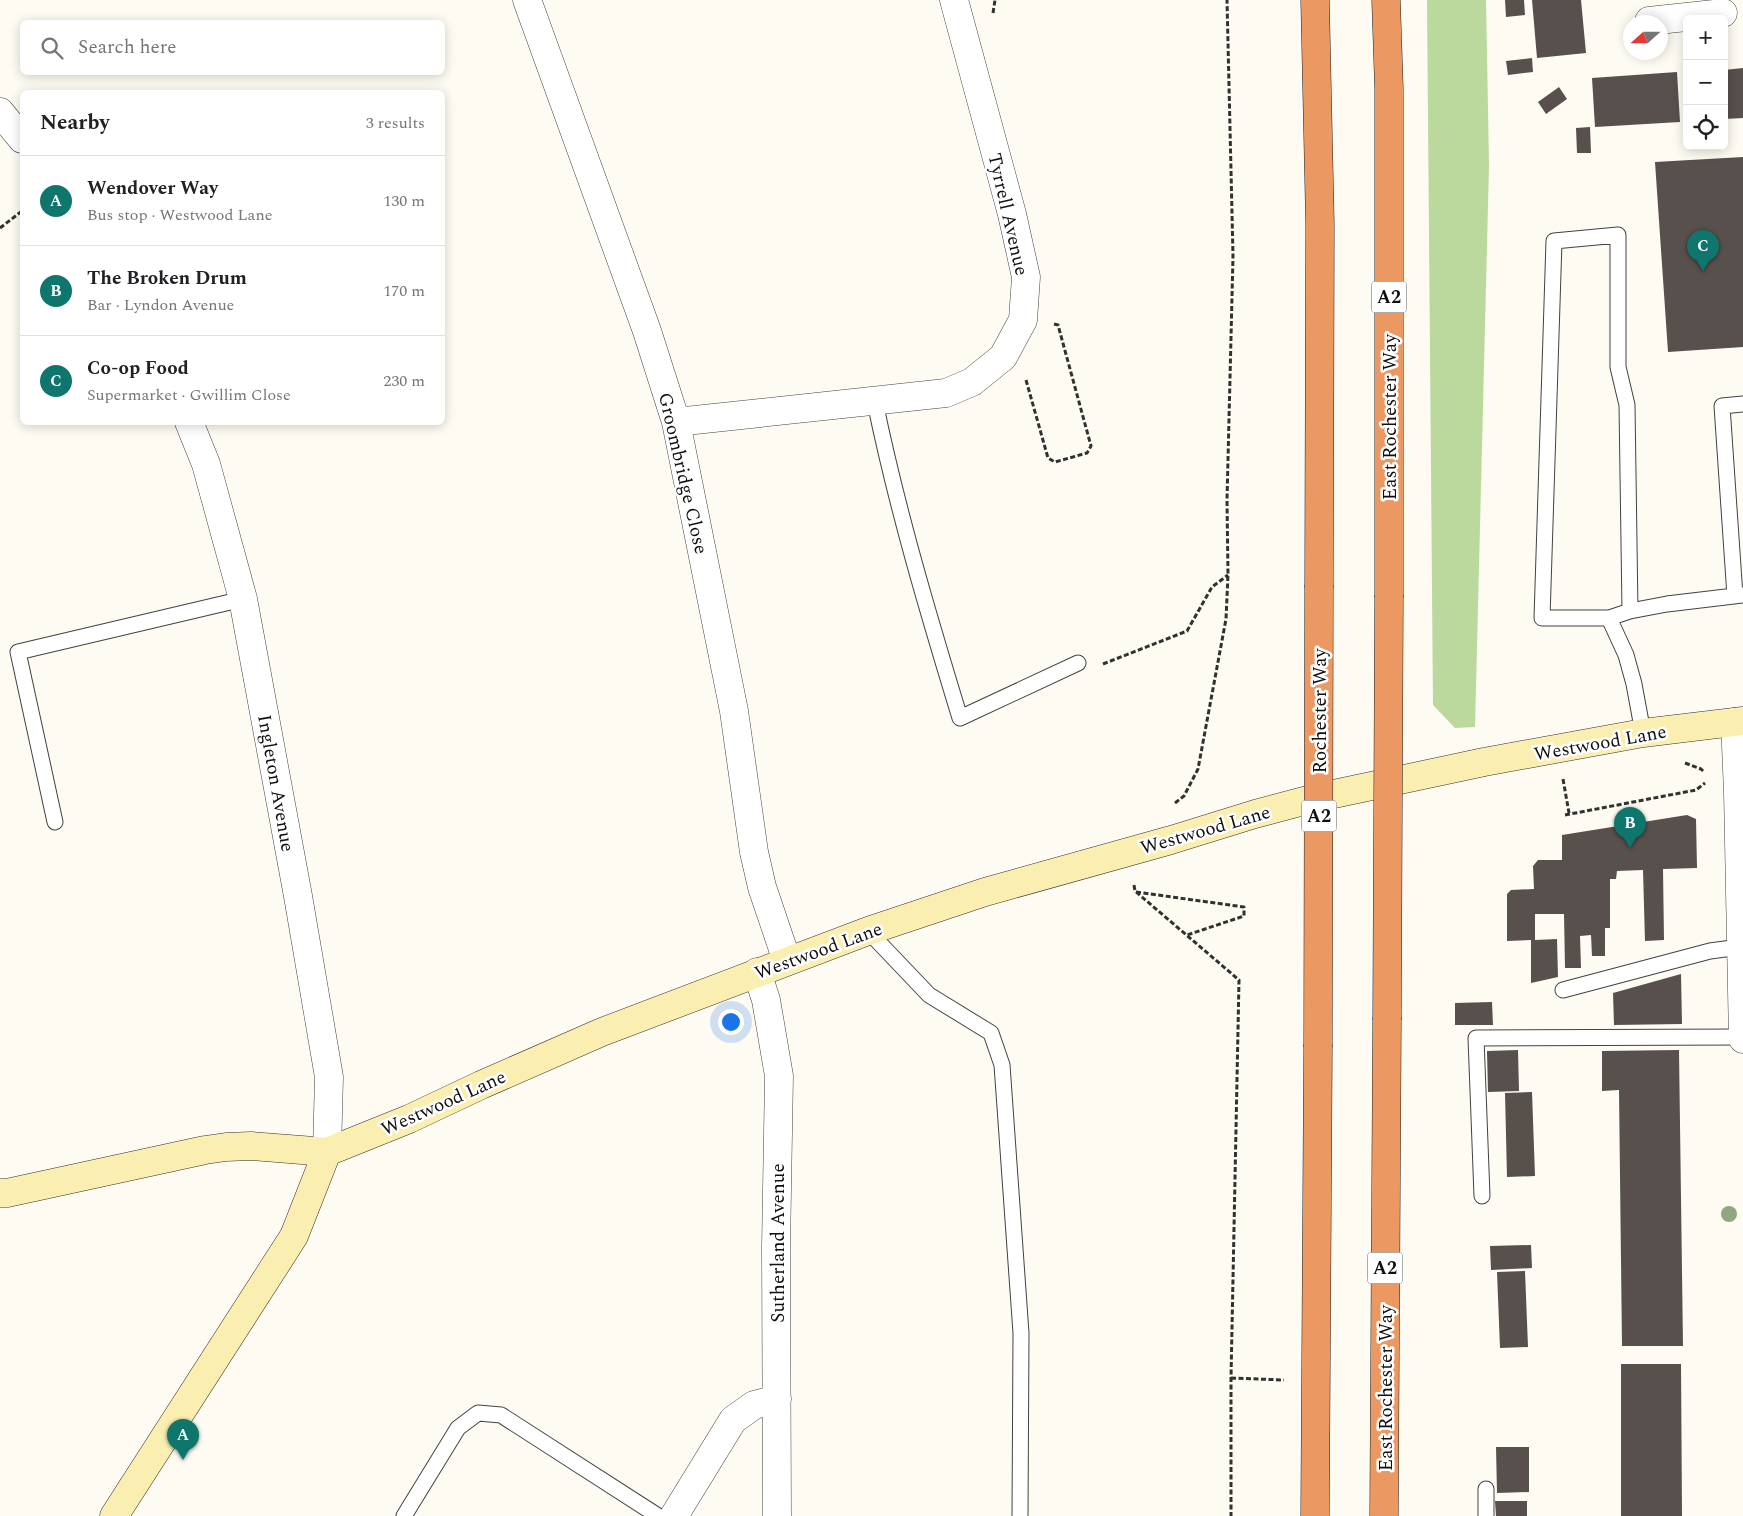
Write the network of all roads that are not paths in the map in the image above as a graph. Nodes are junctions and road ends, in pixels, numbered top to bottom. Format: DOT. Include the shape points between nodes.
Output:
graph roads {
  1 [pos="527,0"];
  2 [pos="954,0"];
  3 [pos="1315,0"];
  4 [pos="1386,0"];
  5 [pos="1682,8"];
  6 [pos="1723,13"];
  7 [pos="1664,15"];
  8 [pos="0,112"];
  9 [pos="20,137"];
  10 [pos="875,402"];
  11 [pos="1743,404"];
  12 [pos="676,422"];
  13 [pos="190,425"];
  14 [pos="1739,595"];
  15 [pos="243,599"];
  16 [pos="1630,611"];
  17 [pos="1609,618"];
  18 [pos="1073,665"];
  19 [pos="1739,721"];
  20 [pos="1643,733"];
  21 [pos="55,822"];
  22 [pos="868,932"];
  23 [pos="1740,947"];
  24 [pos="787,961"];
  25 [pos="757,972"];
  26 [pos="1563,990"];
  27 [pos="1743,1038"];
  28 [pos="327,1152"];
  29 [pos="0,1193"];
  30 [pos="1482,1196"];
  31 [pos="777,1399"];
  32 [pos="1486,1489"];
  33 [pos="114,1516"];
  34 [pos="404,1516"];
  35 [pos="658,1516"];
  36 [pos="674,1516"];
  37 [pos="777,1516"];
  38 [pos="1020,1516"];
  39 [pos="1314,1516"];
  40 [pos="1384,1516"];
  41 [pos="1486,1516"];
  1 -- 12 [label="street, Groombridge Close" via="647,331"];
  2 -- 10 [label="street, Tyrrell Avenue" via="1026,277 1023,320 1003,357 972,382 946,393"];
  3 -- 39 [label="highway, Rochester Way / A2, bridge" via="1320,224"];
  4 -- 40 [label="highway, East Rochester Way / A2, bridge" via="1389,99 1389,595"];
  5 -- 6 [label="street"];
  5 -- 7 [label="street"];
  8 -- 9 [label="street"];
  10 -- 12 [label="street, Tyrrell Avenue"];
  10 -- 18 [label="lane" via="889,469 930,622 960,718"];
  11 -- 14 [label="lane" via="1722,406"];
  12 -- 24 [label="street, Groombridge Close" via="732,702 754,852"];
  13 -- 15 [label="street, Ingleton Avenue" via="206,464"];
  14 -- 16 [label="lane"];
  15 -- 21 [label="lane" via="18,652"];
  15 -- 28 [label="street, Ingleton Avenue" via="328,1077"];
  16 -- 17 [label="lane"];
  16 -- 17 [label="lane" via="1627,405 1618,367 1618,235 1554,241 1542,618"];
  17 -- 20 [label="lane" via="1626,655"];
  19 -- 20 [label="street, Westwood Lane"];
  19 -- 23 [label="street"];
  20 -- 22 [label="street, Westwood Lane" via="1315,798 985,892"];
  22 -- 24 [label="street, Westwood Lane"];
  22 -- 38 [label="lane" via="929,996 991,1033 1002,1065 1021,1333"];
  23 -- 26 [label="lane" via="1710,951"];
  23 -- 27 [label="street"];
  24 -- 25 [label="street, Westwood Lane"];
  25 -- 28 [label="street, Westwood Lane" via="602,1032 410,1119"];
  25 -- 31 [label="street, Sutherland Avenue" via="766,1000 779,1076"];
  27 -- 30 [label="lane" via="1476,1038"];
  28 -- 29 [label="street" via="226,1146"];
  28 -- 33 [label="street" via="294,1236"];
  31 -- 36 [label="street" via="754,1406 733,1420"];
  31 -- 37 [label="street, Sutherland Avenue"];
  32 -- 41 [label="lane"];
  34 -- 35 [label="lane" via="458,1428 478,1413 501,1415"];
}
